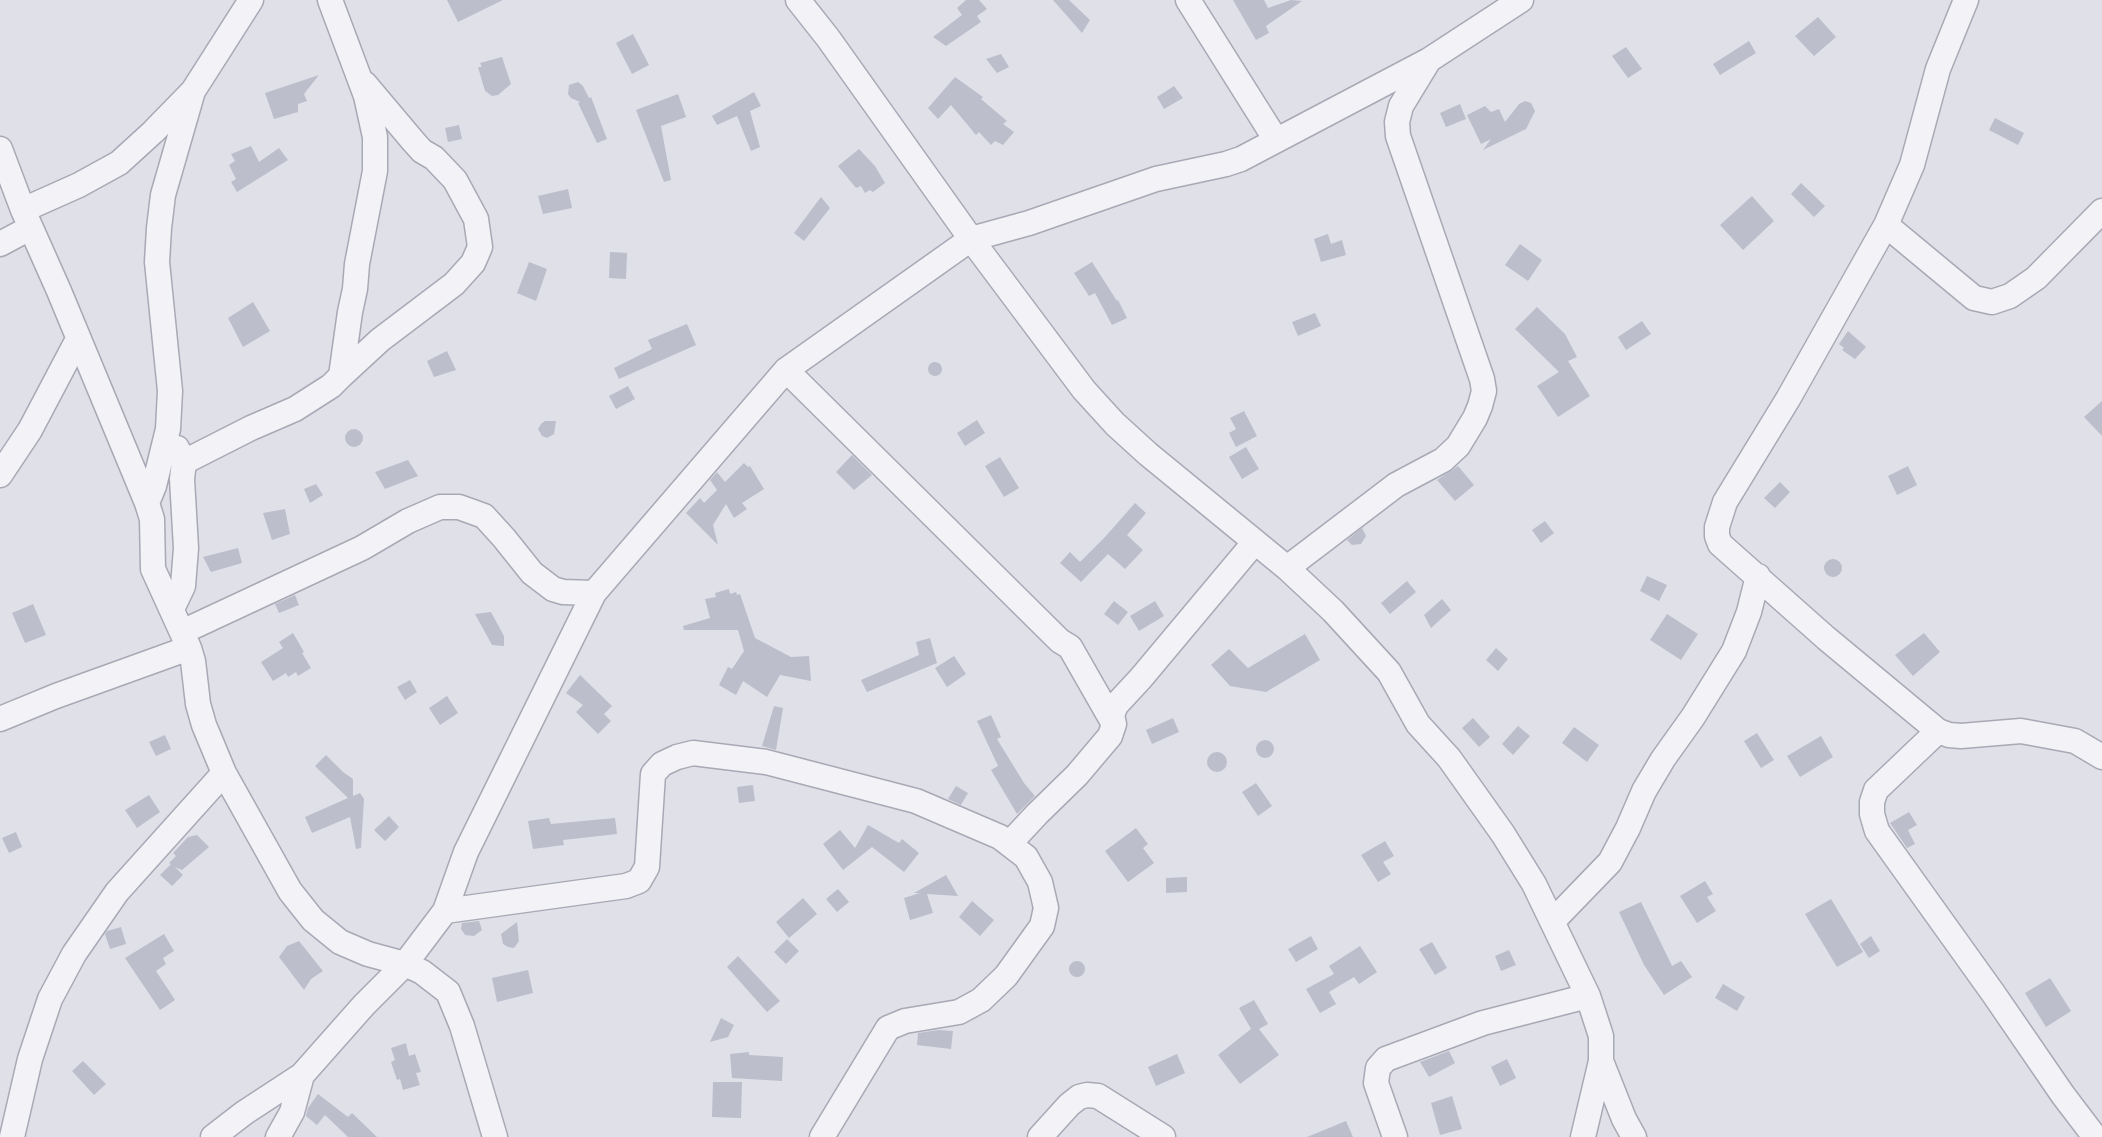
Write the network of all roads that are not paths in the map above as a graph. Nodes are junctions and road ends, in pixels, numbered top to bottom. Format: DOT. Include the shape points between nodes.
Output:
graph roads {
  1 [pos="250,0"];
  2 [pos="330,0"];
  3 [pos="349,0"];
  4 [pos="798,0"];
  5 [pos="1188,0"];
  6 [pos="1521,0"];
  7 [pos="1966,0"];
  8 [pos="350,52"];
  9 [pos="1429,60"];
  10 [pos="358,75"];
  11 [pos="193,91"];
  12 [pos="1276,140"];
  13 [pos="0,149"];
  14 [pos="2102,211"];
  15 [pos="27,219"];
  16 [pos="1886,225"];
  17 [pos="971,240"];
  18 [pos="0,244"];
  19 [pos="78,339"];
  20 [pos="786,370"];
  21 [pos="341,376"];
  22 [pos="168,429"];
  23 [pos="184,462"];
  24 [pos="0,475"];
  25 [pos="147,503"];
  26 [pos="1254,543"];
  27 [pos="1287,568"];
  28 [pos="1758,576"];
  29 [pos="594,593"];
  30 [pos="172,609"];
  31 [pos="186,640"];
  32 [pos="0,719"];
  33 [pos="1114,724"];
  34 [pos="1938,731"];
  35 [pos="2102,757"];
  36 [pos="224,773"];
  37 [pos="1010,843"];
  38 [pos="445,911"];
  39 [pos="1552,921"];
  40 [pos="405,964"];
  41 [pos="1588,996"];
  42 [pos="1601,1061"];
  43 [pos="302,1075"];
  44 [pos="12,1137"];
  45 [pos="213,1137"];
  46 [pos="278,1137"];
  47 [pos="495,1137"];
  48 [pos="822,1137"];
  49 [pos="1040,1137"];
  50 [pos="1163,1137"];
  51 [pos="1395,1137"];
  52 [pos="1583,1137"];
  53 [pos="1634,1137"];
  54 [pos="2095,1137"];
  1 -- 11 [label="street"];
  2 -- 8 [label="street"];
  3 -- 8 [label="street"];
  4 -- 17 [label="street"];
  5 -- 12 [label="street"];
  6 -- 9 [label="street"];
  7 -- 16 [label="street" via="1938,69 1912,165"];
  8 -- 10 [label="street"];
  9 -- 12 [label="street"];
  9 -- 27 [label="street" via="1401,106 1398,136 1482,379 1480,406 1458,446 1443,460 1380,496"];
  10 -- 21 [label="street" via="375,136 375,171"];
  10 -- 21 [label="street" via="422,151 455,180 476,219 480,247 473,263 454,284 380,340"];
  11 -- 15 [label="street" via="119,163"];
  11 -- 22 [label="street" via="164,195 159,228 157,262 170,391"];
  12 -- 17 [label="street" via="1256,153 1226,164 1156,179"];
  13 -- 15 [label="street"];
  14 -- 16 [label="street" via="2036,278 2010,296 1992,302 1974,298"];
  15 -- 18 [label="street"];
  15 -- 19 [label="street"];
  16 -- 28 [label="street" via="1720,514 1720,544"];
  17 -- 20 [label="street"];
  17 -- 26 [label="street" via="1084,390 1115,424"];
  19 -- 24 [label="street" via="30,430"];
  19 -- 25 [label="street"];
  20 -- 29 [label="street"];
  20 -- 33 [label="street" via="1070,647"];
  21 -- 23 [label="street" via="295,409"];
  22 -- 23 [label="street"];
  22 -- 25 [label="street"];
  23 -- 30 [label="street" via="185,569 183,586"];
  25 -- 30 [label="street" via="152,519 153,569"];
  26 -- 27 [label="street"];
  26 -- 33 [label="street" via="1116,705 1112,714"];
  27 -- 39 [label="street" via="1389,672 1418,724 1449,758 1503,834"];
  28 -- 34 [label="street"];
  28 -- 39 [label="street" via="1734,651 1644,791 1610,862"];
  29 -- 31 [label="street" via="553,589 532,573 484,516 459,507 440,507"];
  29 -- 38 [label="street" via="466,852"];
  30 -- 31 [label="street"];
  31 -- 32 [label="street"];
  31 -- 36 [label="street" via="201,715"];
  33 -- 37 [label="street" via="1110,736 1077,775"];
  34 -- 35 [label="street" via="1961,736 2021,730 2074,741"];
  34 -- 54 [label="street" via="1876,790 1872,813 1877,831"];
  36 -- 40 [label="street" via="290,891 313,920 340,942"];
  36 -- 44 [label="street" via="117,892 74,954 50,999 30,1059"];
  37 -- 38 [label="street" via="916,801 766,762 693,753 662,764 653,774 648,867 639,881"];
  37 -- 48 [label="street" via="1026,858 1040,882 1046,908 1042,926 1006,976 981,1000 959,1012 905,1021 888,1028"];
  38 -- 40 [label="street"];
  39 -- 41 [label="street"];
  40 -- 43 [label="street"];
  40 -- 47 [label="street" via="448,993 462,1026"];
  41 -- 42 [label="street" via="1601,1036"];
  41 -- 51 [label="street" via="1483,1023 1386,1059 1378,1068 1376,1083"];
  42 -- 52 [label="street"];
  42 -- 53 [label="street"];
  43 -- 45 [label="street"];
  43 -- 46 [label="street" via="292,1112"];
  49 -- 50 [label="street" via="1069,1105 1087,1095 1098,1096"];
}
